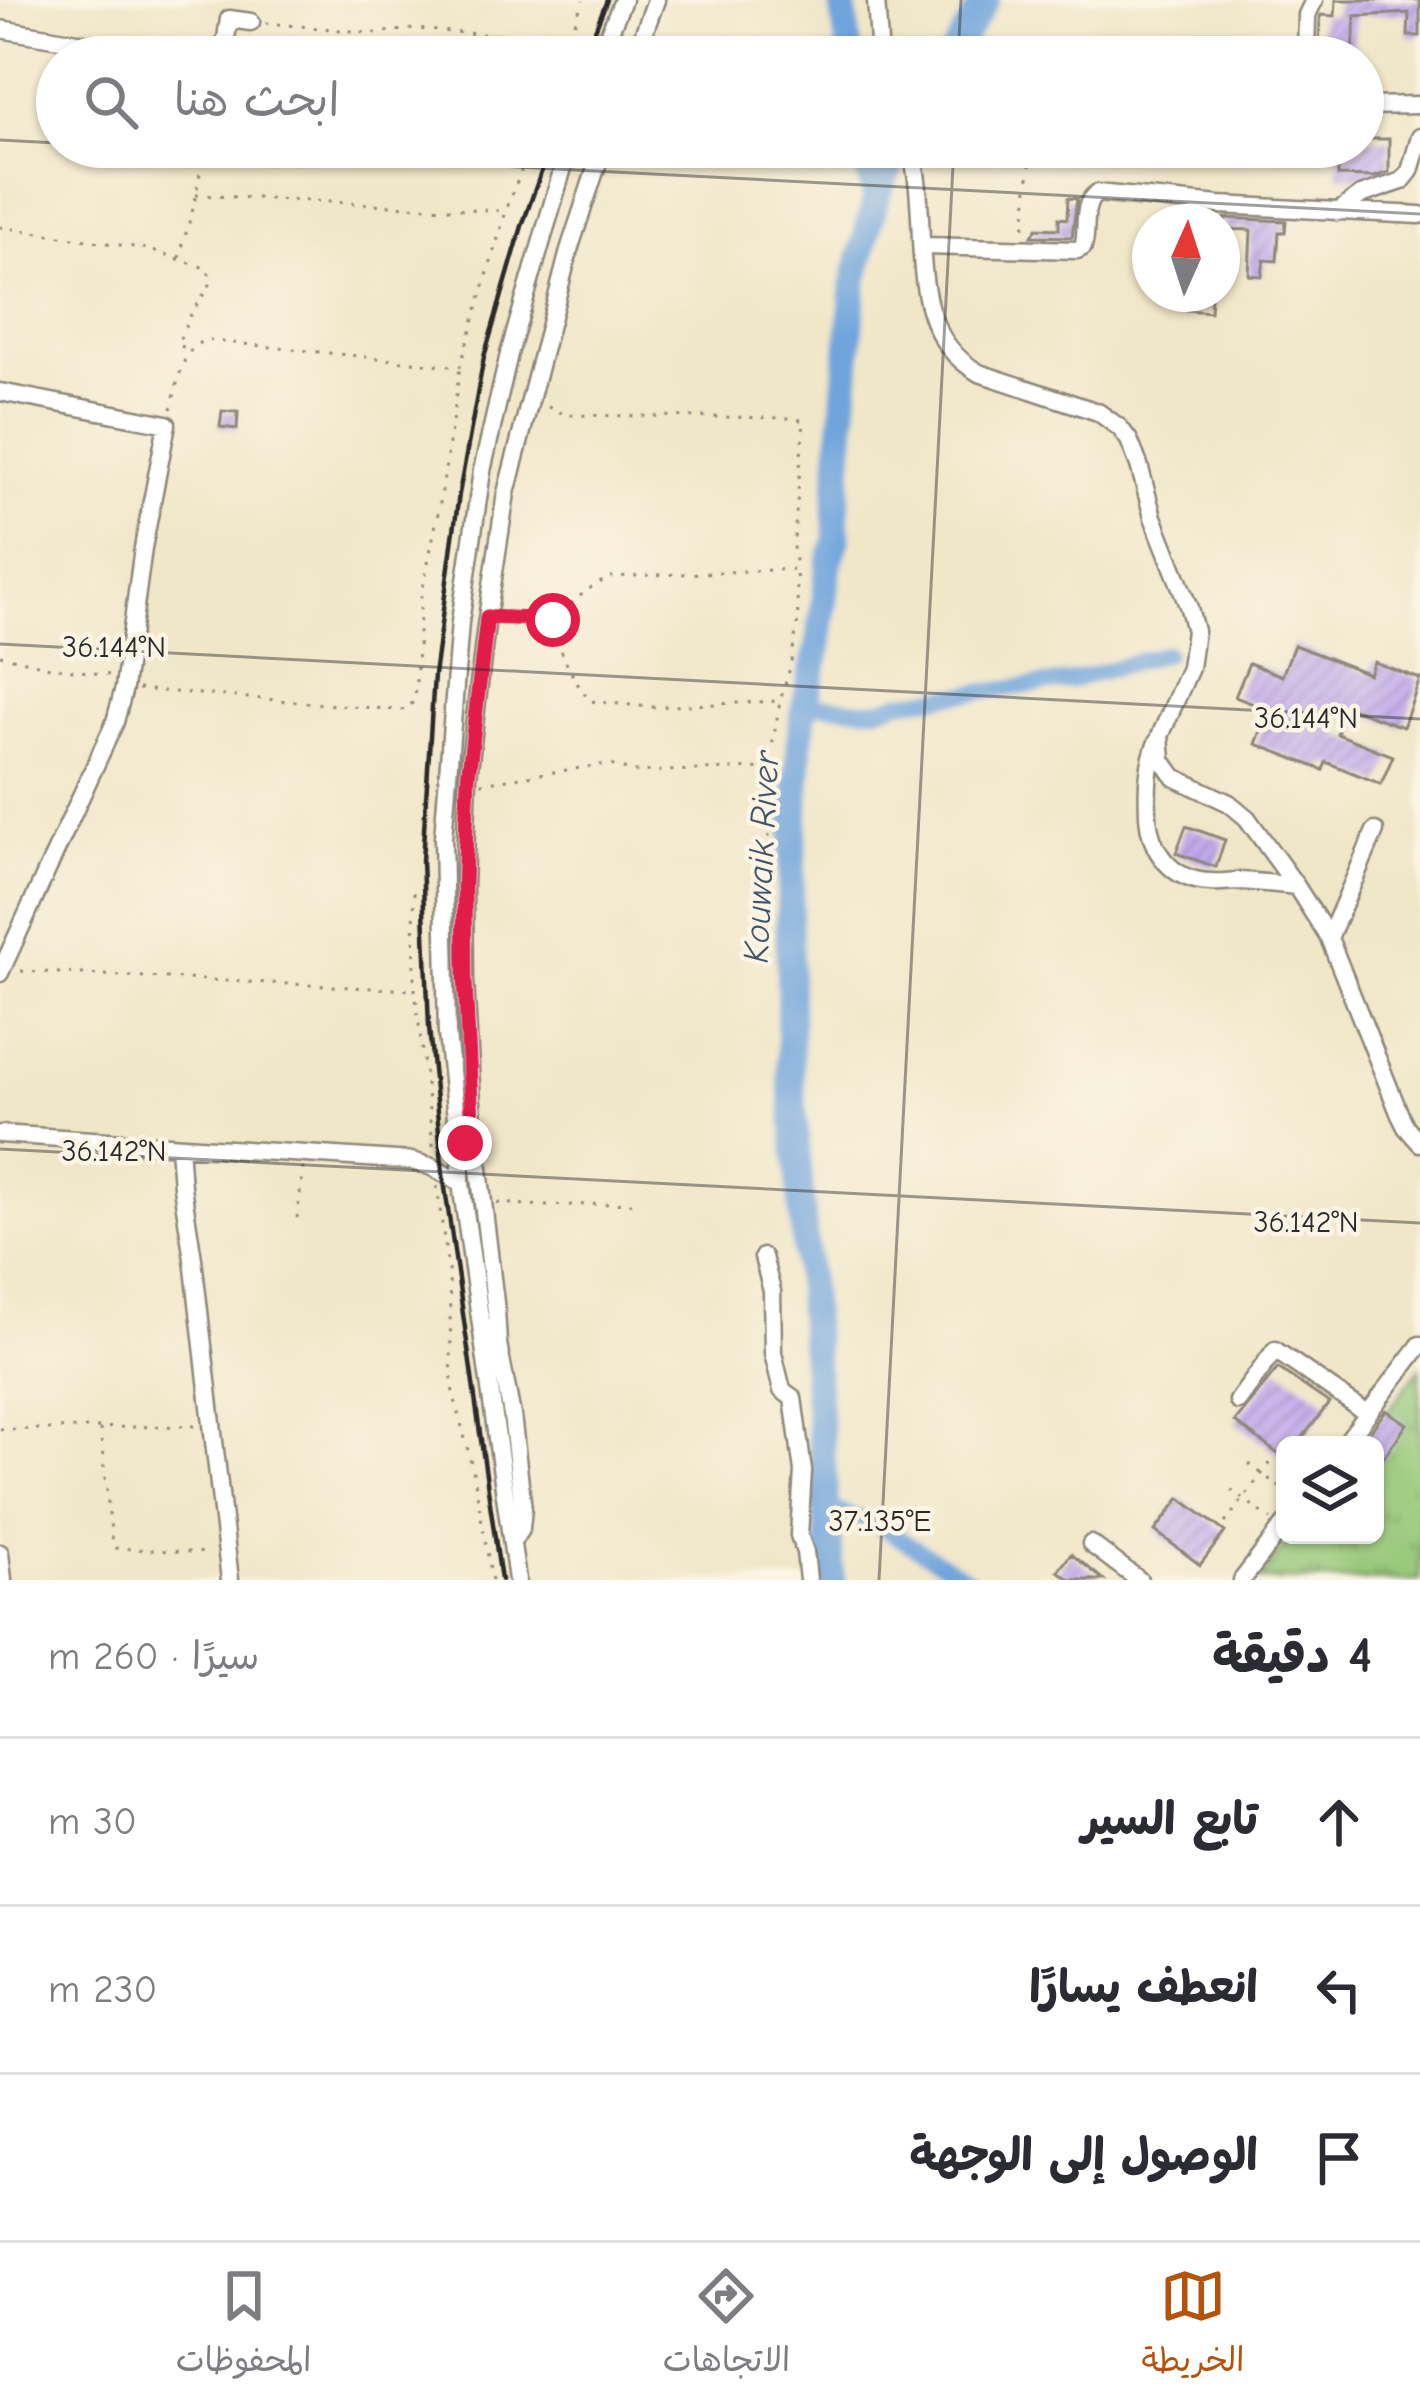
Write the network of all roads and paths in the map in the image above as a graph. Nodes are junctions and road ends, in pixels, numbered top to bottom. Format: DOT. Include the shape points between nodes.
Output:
graph roads {
  1 [pos="583,0"];
  2 [pos="623,0"];
  3 [pos="656,0"];
  4 [pos="876,0"];
  5 [pos="1313,0"];
  6 [pos="251,22"];
  7 [pos="0,29"];
  8 [pos="42,36"];
  9 [pos="226,36"];
  10 [pos="513,36"];
  11 [pos="570,36"];
  12 [pos="607,36"];
  13 [pos="643,36"];
  14 [pos="879,36"];
  15 [pos="1306,36"];
  16 [pos="1420,105"];
  17 [pos="1384,106"];
  18 [pos="1420,137"];
  19 [pos="201,168"];
  20 [pos="522,168"];
  21 [pos="563,168"];
  22 [pos="596,168"];
  23 [pos="915,168"];
  24 [pos="1030,168"];
  25 [pos="196,195"];
  26 [pos="506,211"];
  27 [pos="1338,212"];
  28 [pos="1420,215"];
  29 [pos="0,227"];
  30 [pos="923,246"];
  31 [pos="1011,248"];
  32 [pos="178,259"];
  33 [pos="188,352"];
  34 [pos="460,367"];
  35 [pos="0,392"];
  36 [pos="530,399"];
  37 [pos="167,424"];
  38 [pos="796,568"];
  39 [pos="487,617"];
  40 [pos="553,620"];
  41 [pos="0,655"];
  42 [pos="125,682"];
  43 [pos="780,701"];
  44 [pos="1160,736"];
  45 [pos="765,768"];
  46 [pos="468,785"];
  47 [pos="1375,831"];
  48 [pos="769,856"];
  49 [pos="1296,886"];
  50 [pos="414,892"];
  51 [pos="1329,938"];
  52 [pos="2,967"];
  53 [pos="415,990"];
  54 [pos="472,1120"];
  55 [pos="0,1134"];
  56 [pos="1420,1143"];
  57 [pos="179,1146"];
  58 [pos="304,1154"];
  59 [pos="461,1159"];
  60 [pos="435,1169"];
  61 [pos="461,1183"];
  62 [pos="484,1202"];
  63 [pos="632,1203"];
  64 [pos="297,1218"];
  65 [pos="763,1257"];
  66 [pos="498,1343"];
  67 [pos="1420,1345"];
  68 [pos="487,1367"];
  69 [pos="1238,1401"];
  70 [pos="1368,1414"];
  71 [pos="213,1425"];
  72 [pos="0,1429"];
  73 [pos="100,1429"];
  74 [pos="1351,1436"];
  75 [pos="1274,1458"];
  76 [pos="1249,1464"];
  77 [pos="1262,1474"];
  78 [pos="1276,1484"];
  79 [pos="1231,1490"];
  80 [pos="1243,1499"];
  81 [pos="1276,1521"];
  82 [pos="1225,1523"];
  83 [pos="1276,1535"];
  84 [pos="512,1542"];
  85 [pos="1091,1544"];
  86 [pos="0,1553"];
  87 [pos="228,1554"];
  88 [pos="3,1580"];
  89 [pos="230,1580"];
  90 [pos="492,1580"];
  91 [pos="518,1580"];
  92 [pos="808,1580"];
  93 [pos="1139,1580"];
  94 [pos="1243,1580"];
  1 -- 11 [label="path"];
  2 -- 12 [label="street"];
  3 -- 13 [label="street"];
  4 -- 14 [label="street"];
  5 -- 15 [label="street"];
  6 -- 9 [label="street" via="229,19"];
  6 -- 10 [label="path"];
  7 -- 8 [label="street"];
  16 -- 17 [label="street"];
  18 -- 27 [label="street" via="1402,181"];
  19 -- 25 [label="path"];
  20 -- 26 [label="path"];
  21 -- 59 [label="street" via="482,471 460,622 443,861 447,1034"];
  22 -- 36 [label="street"];
  23 -- 30 [label="street"];
  24 -- 31 [label="path" via="1023,234"];
  25 -- 26 [label="path"];
  25 -- 32 [label="path"];
  26 -- 34 [label="path"];
  27 -- 28 [label="street"];
  27 -- 31 [label="street" via="1097,193 1087,207 1083,248"];
  29 -- 32 [label="path"];
  30 -- 31 [label="street"];
  30 -- 44 [label="street" via="932,321 962,364 1098,412 1129,440 1195,631 1190,668"];
  32 -- 33 [label="path" via="208,269 211,283 178,343"];
  33 -- 34 [label="path" via="206,340"];
  33 -- 37 [label="path"];
  34 -- 42 [label="path" via="408,709"];
  35 -- 37 [label="street"];
  36 -- 38 [label="path" via="567,416 804,421"];
  36 -- 39 [label="street"];
  37 -- 42 [label="street"];
  38 -- 40 [label="path" via="610,577"];
  38 -- 43 [label="path" via="798,620"];
  39 -- 40 [label="path"];
  39 -- 46 [label="street"];
  40 -- 43 [label="path" via="566,664 590,700 650,707"];
  41 -- 42 [label="path"];
  42 -- 52 [label="street" via="115,722"];
  43 -- 45 [label="path"];
  44 -- 49 [label="street" via="1167,769 1239,810"];
  44 -- 49 [label="street" via="1148,782 1149,834 1161,858 1185,878 1208,883"];
  45 -- 46 [label="path" via="634,772 607,764"];
  45 -- 48 [label="path"];
  46 -- 54 [label="street"];
  47 -- 51 [label="street"];
  49 -- 51 [label="street"];
  50 -- 53 [label="path"];
  51 -- 56 [label="street" via="1400,1115"];
  52 -- 53 [label="path"];
  53 -- 60 [label="path"];
  54 -- 59 [label="street"];
  54 -- 62 [label="street"];
  55 -- 57 [label="street"];
  57 -- 58 [label="street"];
  57 -- 71 [label="street"];
  58 -- 60 [label="street"];
  58 -- 64 [label="path"];
  59 -- 61 [label="street"];
  60 -- 61 [label="street"];
  60 -- 90 [label="path" via="452,1388"];
  61 -- 68 [label="street"];
  62 -- 63 [label="path"];
  62 -- 66 [label="street"];
  65 -- 92 [label="street" via="773,1353 782,1390 793,1398"];
  66 -- 68 [label="street"];
  66 -- 84 [label="street" via="523,1510"];
  67 -- 70 [label="street"];
  68 -- 84 [label="street"];
  69 -- 70 [label="street" via="1275,1350"];
  70 -- 74 [label="street"];
  71 -- 73 [label="path"];
  71 -- 87 [label="street"];
  72 -- 73 [label="path"];
  73 -- 87 [label="path" via="116,1548"];
  75 -- 77 [label="path"];
  76 -- 77 [label="path"];
  77 -- 78 [label="path"];
  77 -- 80 [label="path"];
  79 -- 80 [label="path"];
  80 -- 81 [label="path"];
  80 -- 82 [label="path"];
  83 -- 94 [label="street"];
  84 -- 91 [label="street"];
  85 -- 93 [label="street"];
  86 -- 88 [label="street"];
  87 -- 89 [label="street"];
}
